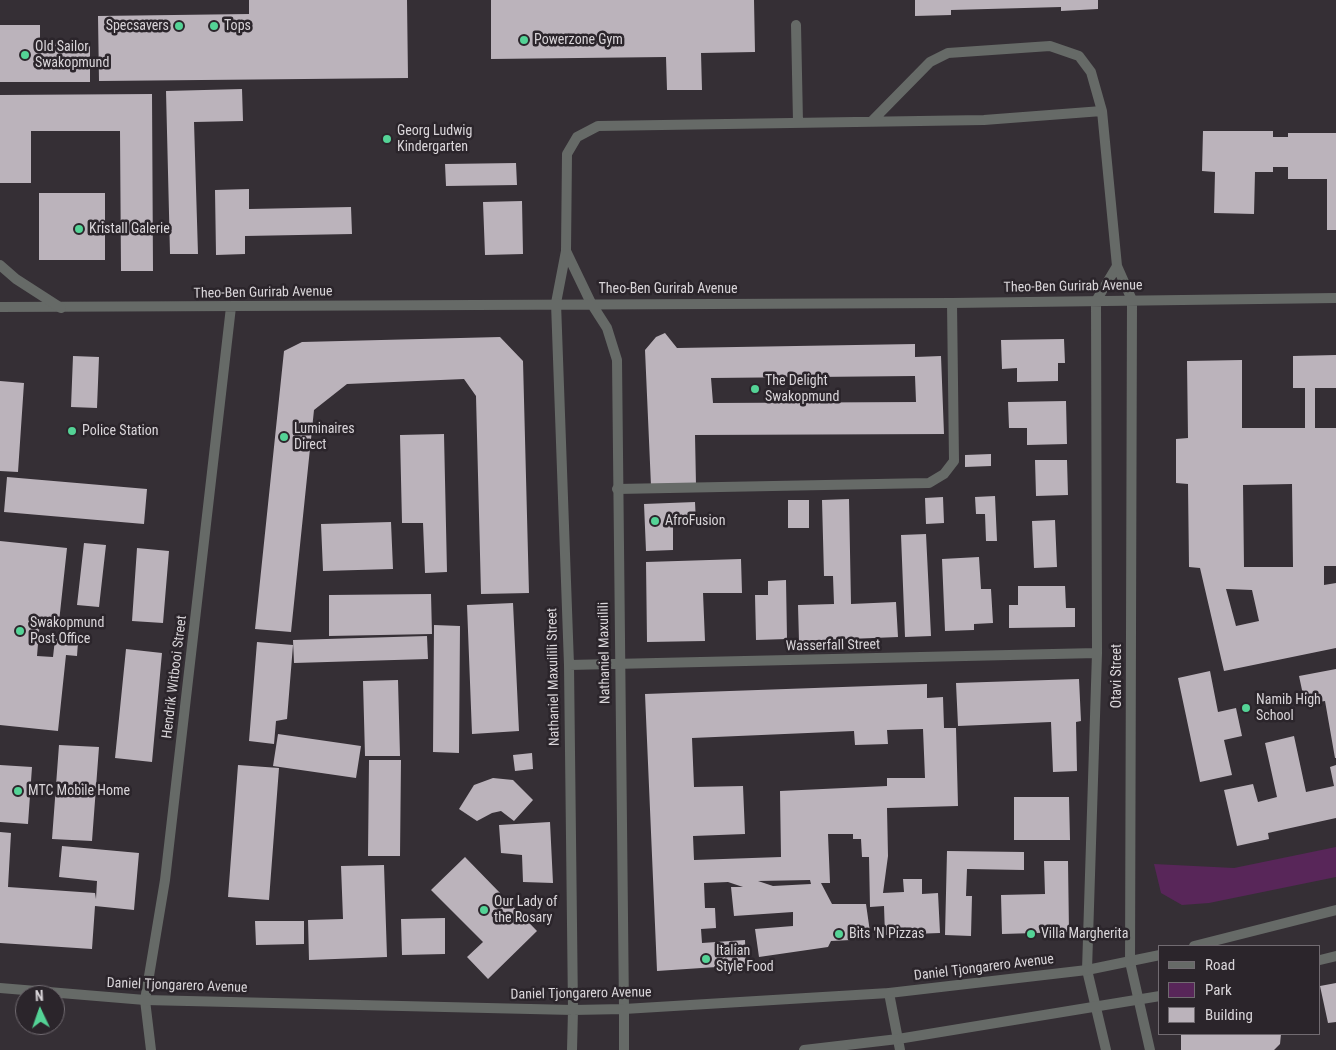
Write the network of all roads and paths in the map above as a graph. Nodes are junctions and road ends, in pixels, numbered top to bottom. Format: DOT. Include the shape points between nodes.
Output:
graph roads {
  1 [pos="796,25"];
  2 [pos="1102,112"];
  3 [pos="872,121"];
  4 [pos="798,122"];
  5 [pos="566,251"];
  6 [pos="0,265"];
  7 [pos="1117,266"];
  8 [pos="1336,298"];
  9 [pos="1132,300"];
  10 [pos="1096,301"];
  11 [pos="556,303"];
  12 [pos="591,303"];
  13 [pos="952,303"];
  14 [pos="0,307"];
  15 [pos="231,307"];
  16 [pos="61,308"];
  17 [pos="618,488"];
  18 [pos="1097,653"];
  19 [pos="569,665"];
  20 [pos="619,665"];
  21 [pos="1336,910"];
  22 [pos="1198,945"];
  23 [pos="1158,955"];
  24 [pos="1336,956"];
  25 [pos="1321,960"];
  26 [pos="1130,962"];
  27 [pos="1087,970"];
  28 [pos="0,988"];
  29 [pos="889,993"];
  30 [pos="1158,996"];
  31 [pos="145,1000"];
  32 [pos="1140,1001"];
  33 [pos="1096,1008"];
  34 [pos="624,1009"];
  35 [pos="573,1010"];
  36 [pos="898,1039"];
  37 [pos="151,1050"];
  38 [pos="572,1050"];
  39 [pos="624,1050"];
  40 [pos="804,1050"];
  41 [pos="900,1050"];
  42 [pos="1106,1050"];
  43 [pos="1150,1050"];
  1 -- 4 [label="street"];
  2 -- 3 [label="street, Nathaniel Maxuilili Street" via="984,120"];
  2 -- 3 [label="street" via="1092,72 1079,56 1050,46 948,53 930,62"];
  2 -- 7 [label="street"];
  3 -- 4 [label="street, Nathaniel Maxuilili Street"];
  4 -- 5 [label="street, Nathaniel Maxuilili Street" via="598,126 577,137 567,154"];
  5 -- 11 [label="street, Nathaniel Maxuilili Street"];
  5 -- 12 [label="street, Nathaniel Maxuilili"];
  6 -- 16 [label="street"];
  7 -- 9 [label="street"];
  7 -- 10 [label="street"];
  8 -- 9 [label="street, Theo-Ben Gurirab Avenue"];
  9 -- 10 [label="street, Theo-Ben Gurirab Avenue"];
  9 -- 26 [label="street, Otavi Street"];
  10 -- 13 [label="street, Theo-Ben Gurirab Avenue"];
  10 -- 18 [label="street, Otavi Street"];
  11 -- 12 [label="street, Theo-Ben Gurirab Avenue"];
  11 -- 15 [label="street, Theo-Ben Gurirab Avenue"];
  11 -- 19 [label="street, Nathaniel Maxuilili Street"];
  12 -- 13 [label="street, Theo-Ben Gurirab Avenue"];
  12 -- 17 [label="street, Nathaniel Maxuilili" via="607,328 617,360"];
  13 -- 17 [label="street" via="954,461 944,474 929,483"];
  14 -- 16 [label="street, Theo-Ben Gurirab Avenue"];
  15 -- 16 [label="street, Theo-Ben Gurirab Avenue"];
  15 -- 31 [label="street, Hendrik Witbooi Street" via="165,880"];
  17 -- 20 [label="street, Nathaniel Maxuilili"];
  18 -- 20 [label="street, Wasserfall Street"];
  18 -- 27 [label="street, Otavi Street"];
  19 -- 20 [label="street, Wasserfall Street"];
  19 -- 35 [label="street, Nathaniel Maxuilili Street"];
  20 -- 34 [label="street, Nathaniel Maxuilili"];
  21 -- 22 [label="street"];
  23 -- 26 [label="street, Daniel Tjongarero Avenue"];
  24 -- 25 [label="street"];
  26 -- 27 [label="street, Daniel Tjongarero Avenue"];
  26 -- 32 [label="street, Otavi Street"];
  27 -- 29 [label="street, Daniel Tjongarero Avenue"];
  27 -- 33 [label="street, Otavi Street"];
  28 -- 31 [label="street, Daniel Tjongarero Avenue"];
  29 -- 34 [label="street, Daniel Tjongarero Avenue"];
  29 -- 36 [label="street"];
  30 -- 32 [label="street"];
  31 -- 35 [label="street, Daniel Tjongarero Avenue"];
  31 -- 37 [label="street, Hendrik Witbooi Street"];
  32 -- 33 [label="street"];
  32 -- 43 [label="street, Otavi Street"];
  33 -- 36 [label="street"];
  33 -- 42 [label="street, Otavi Street"];
  34 -- 35 [label="street, Daniel Tjongarero Avenue"];
  34 -- 39 [label="street"];
  35 -- 38 [label="street, Nathaniel Maxuilili Street"];
  36 -- 40 [label="street"];
  36 -- 41 [label="street"];
}
